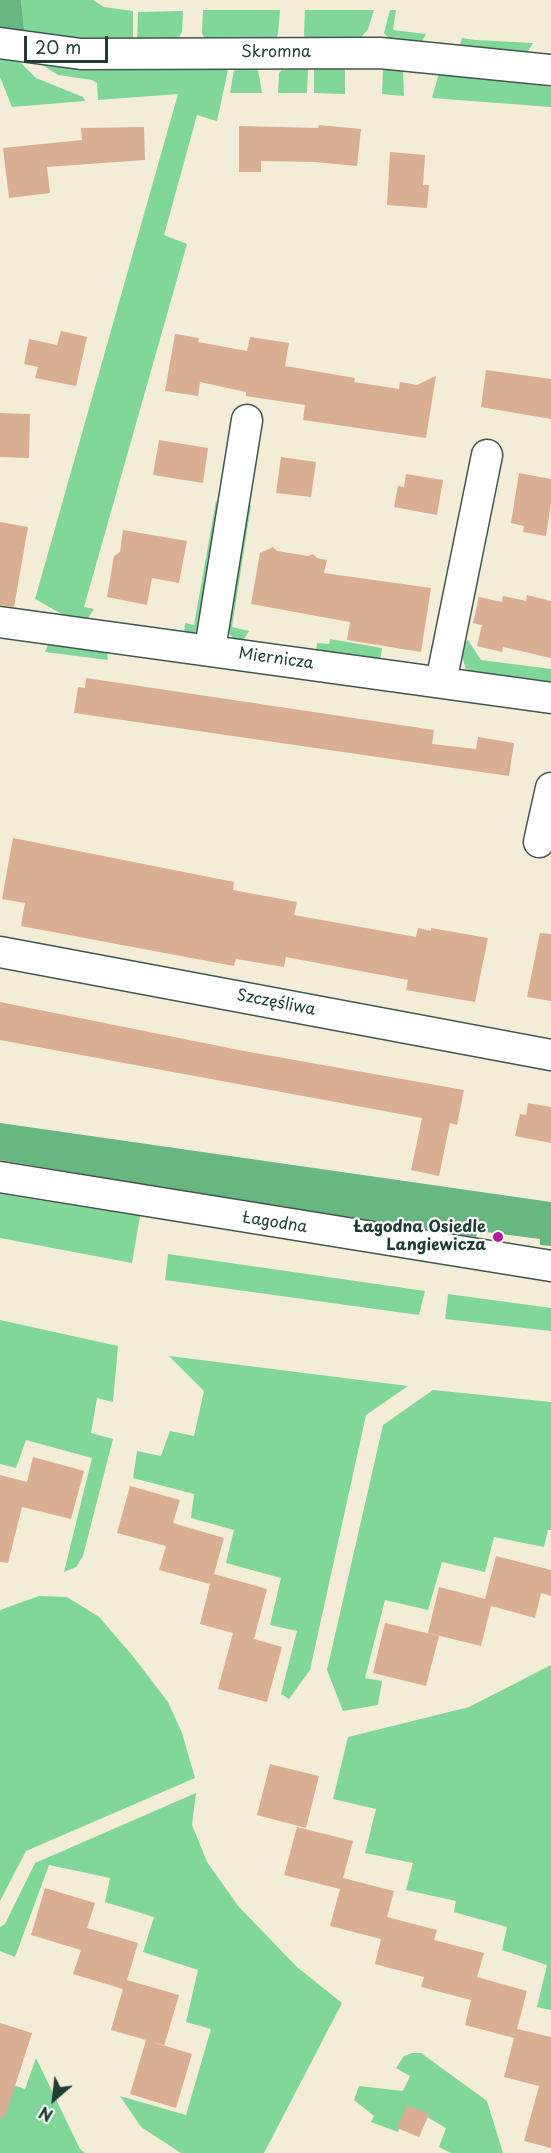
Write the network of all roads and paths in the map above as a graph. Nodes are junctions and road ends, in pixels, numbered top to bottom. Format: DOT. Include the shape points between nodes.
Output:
graph roads {
  1 [pos="0,43"];
  2 [pos="551,70"];
  3 [pos="247,420"];
  4 [pos="487,455"];
  5 [pos="0,622"];
  6 [pos="210,650"];
  7 [pos="441,682"];
  8 [pos="551,698"];
  9 [pos="551,788"];
  10 [pos="539,842"];
  11 [pos="0,952"];
  12 [pos="551,1055"];
  13 [pos="0,1177"];
  14 [pos="551,1266"];
  1 -- 2 [label="street, Skromna" via="81,54 380,53"];
  3 -- 6 [label="street"];
  4 -- 7 [label="street"];
  5 -- 6 [label="street, Miernicza"];
  6 -- 7 [label="street, Miernicza"];
  7 -- 8 [label="street, Miernicza"];
  9 -- 10 [label="street"];
  11 -- 12 [label="street, Szczęśliwa"];
  13 -- 14 [label="street, Łagodna"];
}
